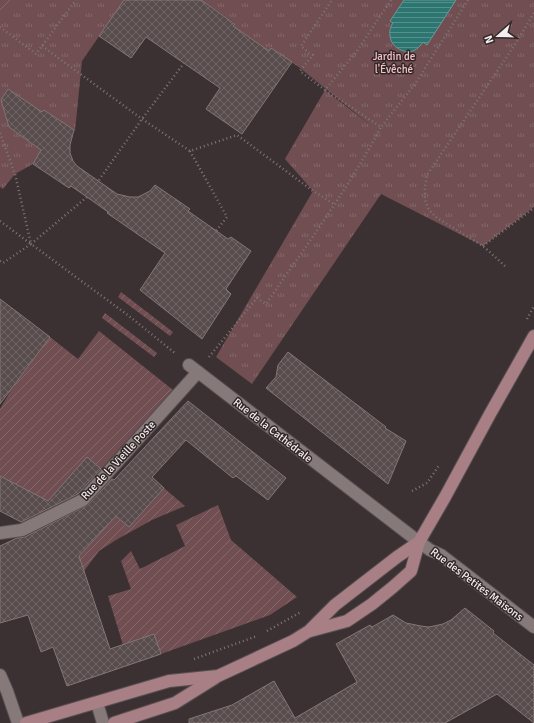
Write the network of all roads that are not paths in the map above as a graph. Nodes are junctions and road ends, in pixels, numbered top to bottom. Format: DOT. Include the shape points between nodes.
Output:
graph roads {
  1 [pos="534,336"];
  2 [pos="194,369"];
  3 [pos="0,533"];
  4 [pos="419,542"];
  5 [pos="534,627"];
  6 [pos="309,631"];
  7 [pos="0,675"];
  8 [pos="218,676"];
  9 [pos="97,703"];
  10 [pos="18,723"];
  11 [pos="26,723"];
  12 [pos="103,723"];
  13 [pos="114,723"];
  1 -- 4 [label="main road"];
  2 -- 3 [label="street, Rue de la Vieille Poste" via="83,500 22,530"];
  2 -- 4 [label="street, Rue de la Cathédrale"];
  4 -- 5 [label="street, Rue des Petites Maisons" via="441,555"];
  4 -- 6 [label="main road" via="335,605"];
  4 -- 6 [label="main road" via="411,571 372,604 347,621"];
  6 -- 8 [label="main road"];
  7 -- 10 [label="street"];
  8 -- 9 [label="main road" via="169,681"];
  8 -- 13 [label="main road" via="175,703"];
  9 -- 11 [label="main road"];
  9 -- 12 [label="street"];
}
